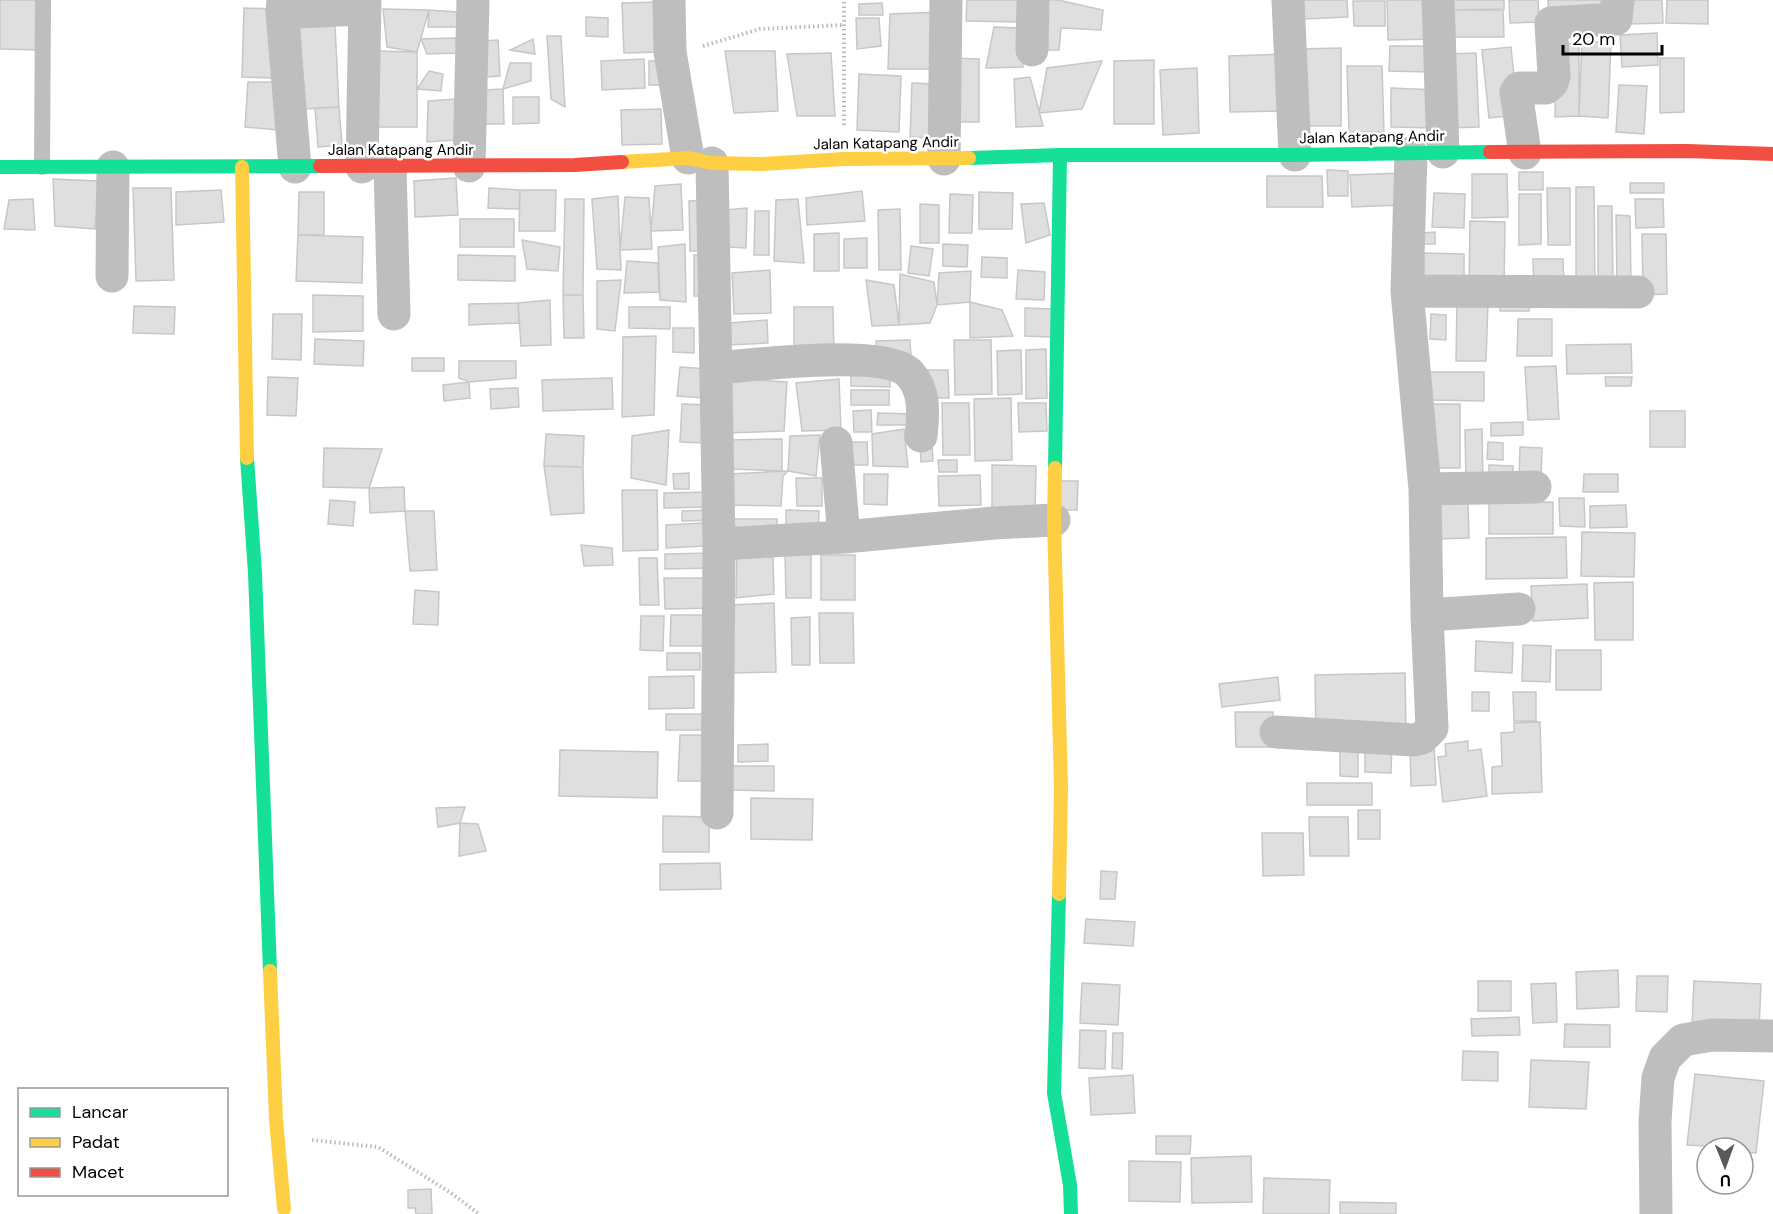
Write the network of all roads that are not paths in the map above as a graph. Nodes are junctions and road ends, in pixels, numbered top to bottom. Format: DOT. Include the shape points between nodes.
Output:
graph roads {
  1 [pos="43,0"];
  2 [pos="473,0"];
  3 [pos="669,0"];
  4 [pos="946,0"];
  5 [pos="1033,0"];
  6 [pos="1288,0"];
  7 [pos="1438,0"];
  8 [pos="1618,0"];
  9 [pos="364,4"];
  10 [pos="283,6"];
  11 [pos="1032,50"];
  12 [pos="1443,152"];
  13 [pos="1411,153"];
  14 [pos="1524,153"];
  15 [pos="1773,154"];
  16 [pos="1060,155"];
  17 [pos="1294,155"];
  18 [pos="944,159"];
  19 [pos="700,160"];
  20 [pos="469,166"];
  21 [pos="0,167"];
  22 [pos="42,167"];
  23 [pos="113,167"];
  24 [pos="242,167"];
  25 [pos="295,167"];
  26 [pos="376,167"];
  27 [pos="112,276"];
  28 [pos="1407,291"];
  29 [pos="1638,292"];
  30 [pos="394,314"];
  31 [pos="716,368"];
  32 [pos="921,436"];
  33 [pos="836,443"];
  34 [pos="1535,487"];
  35 [pos="1425,489"];
  36 [pos="1054,520"];
  37 [pos="844,537"];
  38 [pos="719,544"];
  39 [pos="1519,609"];
  40 [pos="1427,615"];
  41 [pos="1276,732"];
  42 [pos="717,813"];
  43 [pos="1773,1036"];
  44 [pos="284,1209"];
  45 [pos="1071,1214"];
  46 [pos="1656,1214"];
  1 -- 22 [label="lane"];
  2 -- 20 [label="street"];
  3 -- 19 [label="street" via="670,52"];
  4 -- 18 [label="street"];
  5 -- 11 [label="street"];
  6 -- 17 [label="street"];
  7 -- 12 [label="street"];
  8 -- 14 [label="street" via="1616,19 1551,23 1552,83 1546,88 1519,88 1516,92"];
  9 -- 10 [label="street"];
  9 -- 26 [label="street"];
  10 -- 25 [label="street"];
  12 -- 13 [label="street, Jalan Katapang Andir"];
  12 -- 14 [label="street, Jalan Katapang Andir"];
  13 -- 17 [label="street, Jalan Katapang Andir"];
  13 -- 28 [label="street"];
  14 -- 15 [label="street, Jalan Katapang Andir"];
  16 -- 17 [label="street, Jalan Katapang Andir"];
  16 -- 18 [label="street, Jalan Katapang Andir"];
  16 -- 36 [label="street"];
  18 -- 19 [label="street, Jalan Katapang Andir" via="761,164"];
  19 -- 20 [label="street, Jalan Katapang Andir"];
  19 -- 31 [label="street"];
  20 -- 26 [label="street, Jalan Katapang Andir"];
  21 -- 22 [label="street, Jalan Katapang Andir"];
  22 -- 23 [label="street, Jalan Katapang Andir"];
  23 -- 24 [label="street, Jalan Katapang Andir"];
  23 -- 27 [label="street"];
  24 -- 25 [label="street, Jalan Katapang Andir"];
  24 -- 44 [label="street" via="244,434 255,573 276,1119"];
  25 -- 26 [label="street, Jalan Katapang Andir"];
  26 -- 30 [label="street"];
  28 -- 29 [label="street"];
  28 -- 35 [label="street"];
  31 -- 32 [label="street" via="868,360 897,365 918,386 924,406"];
  31 -- 38 [label="street"];
  33 -- 37 [label="street"];
  34 -- 35 [label="street"];
  35 -- 40 [label="street"];
  36 -- 37 [label="street"];
  36 -- 45 [label="street" via="1061,789 1054,1093 1070,1185"];
  37 -- 38 [label="street"];
  38 -- 42 [label="street"];
  39 -- 40 [label="street"];
  40 -- 41 [label="street" via="1432,728 1422,738"];
  43 -- 46 [label="street" via="1712,1035 1683,1040 1665,1058 1658,1078 1655,1122"];
}
